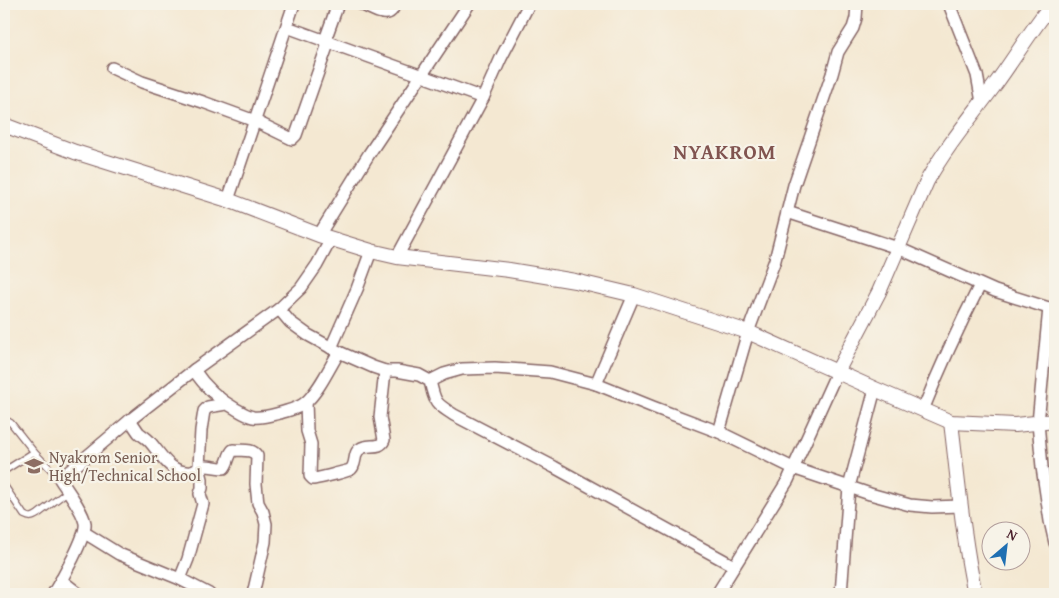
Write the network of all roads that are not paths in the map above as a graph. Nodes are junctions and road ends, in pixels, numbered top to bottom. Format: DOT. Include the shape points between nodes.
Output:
graph roads {
  1 [pos="294,4"];
  2 [pos="338,4"];
  3 [pos="361,4"];
  4 [pos="395,4"];
  5 [pos="469,4"];
  6 [pos="528,4"];
  7 [pos="857,4"];
  8 [pos="948,4"];
  9 [pos="1052,4"];
  10 [pos="287,26"];
  11 [pos="327,40"];
  12 [pos="112,68"];
  13 [pos="421,76"];
  14 [pos="483,98"];
  15 [pos="982,102"];
  16 [pos="255,121"];
  17 [pos="4,125"];
  18 [pos="228,200"];
  19 [pos="787,212"];
  20 [pos="325,237"];
  21 [pos="898,248"];
  22 [pos="371,251"];
  23 [pos="397,257"];
  24 [pos="980,284"];
  25 [pos="634,295"];
  26 [pos="279,309"];
  27 [pos="1052,309"];
  28 [pos="748,332"];
  29 [pos="335,350"];
  30 [pos="194,370"];
  31 [pos="386,371"];
  32 [pos="837,372"];
  33 [pos="430,381"];
  34 [pos="596,384"];
  35 [pos="874,389"];
  36 [pos="306,402"];
  37 [pos="226,404"];
  38 [pos="923,410"];
  39 [pos="4,419"];
  40 [pos="130,420"];
  41 [pos="1055,421"];
  42 [pos="951,422"];
  43 [pos="1038,422"];
  44 [pos="719,432"];
  45 [pos="34,452"];
  46 [pos="199,467"];
  47 [pos="793,468"];
  48 [pos="4,471"];
  49 [pos="60,479"];
  50 [pos="4,485"];
  51 [pos="849,487"];
  52 [pos="68,491"];
  53 [pos="961,506"];
  54 [pos="84,533"];
  55 [pos="1055,543"];
  56 [pos="734,566"];
  57 [pos="180,579"];
  58 [pos="61,580"];
  59 [pos="53,594"];
  60 [pos="79,594"];
  61 [pos="209,594"];
  62 [pos="253,594"];
  63 [pos="717,594"];
  64 [pos="841,594"];
  65 [pos="975,594"];
  1 -- 10 [label="street"];
  2 -- 11 [label="street"];
  3 -- 4 [label="street" via="386,14"];
  5 -- 13 [label="street"];
  6 -- 14 [label="street"];
  7 -- 19 [label="street" via="853,28 838,52"];
  8 -- 15 [label="street" via="977,75"];
  9 -- 15 [label="street"];
  10 -- 11 [label="street"];
  10 -- 16 [label="street"];
  11 -- 13 [label="street"];
  11 -- 16 [label="street" via="294,138"];
  12 -- 16 [label="street" via="142,82"];
  13 -- 14 [label="street"];
  13 -- 20 [label="street" via="369,154"];
  14 -- 23 [label="street"];
  15 -- 21 [label="street" via="927,181"];
  16 -- 18 [label="street"];
  17 -- 18 [label="street" via="75,152"];
  18 -- 20 [label="street"];
  19 -- 21 [label="street"];
  19 -- 28 [label="street" via="775,260"];
  20 -- 22 [label="street"];
  20 -- 26 [label="street" via="317,265 301,288"];
  21 -- 24 [label="street"];
  21 -- 32 [label="street"];
  22 -- 23 [label="street"];
  22 -- 29 [label="street"];
  23 -- 25 [label="street" via="509,270"];
  24 -- 27 [label="street"];
  24 -- 38 [label="street" via="955,333"];
  25 -- 28 [label="street"];
  25 -- 34 [label="street"];
  26 -- 29 [label="street" via="290,322"];
  26 -- 30 [label="street"];
  27 -- 43 [label="street"];
  28 -- 32 [label="street"];
  28 -- 44 [label="street"];
  29 -- 31 [label="street"];
  29 -- 36 [label="street" via="316,391"];
  30 -- 37 [label="street" via="213,394"];
  30 -- 40 [label="street"];
  31 -- 33 [label="street"];
  31 -- 36 [label="street" via="380,417 383,443 359,449 351,469 317,479 310,476"];
  32 -- 35 [label="street"];
  32 -- 47 [label="street"];
  33 -- 34 [label="street" via="462,369 495,368 550,372"];
  33 -- 56 [label="street" via="434,400 442,408"];
  34 -- 44 [label="street"];
  35 -- 38 [label="street"];
  35 -- 51 [label="street"];
  36 -- 37 [label="street" via="294,409 262,417 253,417"];
  37 -- 46 [label="street" via="208,407 204,411"];
  38 -- 42 [label="street"];
  39 -- 45 [label="lane"];
  40 -- 46 [label="street" via="172,468 188,472"];
  40 -- 49 [label="street"];
  41 -- 43 [label="street"];
  42 -- 43 [label="street" via="1015,425"];
  42 -- 53 [label="street"];
  43 -- 55 [label="street"];
  44 -- 47 [label="street"];
  45 -- 48 [label="lane"];
  45 -- 49 [label="lane"];
  46 -- 57 [label="street" via="203,504"];
  46 -- 62 [label="street" via="224,468 233,450 252,451 257,456 258,503 266,524"];
  47 -- 51 [label="street"];
  47 -- 56 [label="street"];
  49 -- 52 [label="street"];
  50 -- 52 [label="lane" via="29,518"];
  51 -- 53 [label="street" via="910,505"];
  51 -- 64 [label="street"];
  52 -- 54 [label="street" via="83,515"];
  53 -- 65 [label="street"];
  54 -- 57 [label="street" via="119,554"];
  54 -- 58 [label="street"];
  56 -- 63 [label="street"];
  57 -- 61 [label="street"];
  58 -- 59 [label="street"];
  58 -- 60 [label="street"];
}
